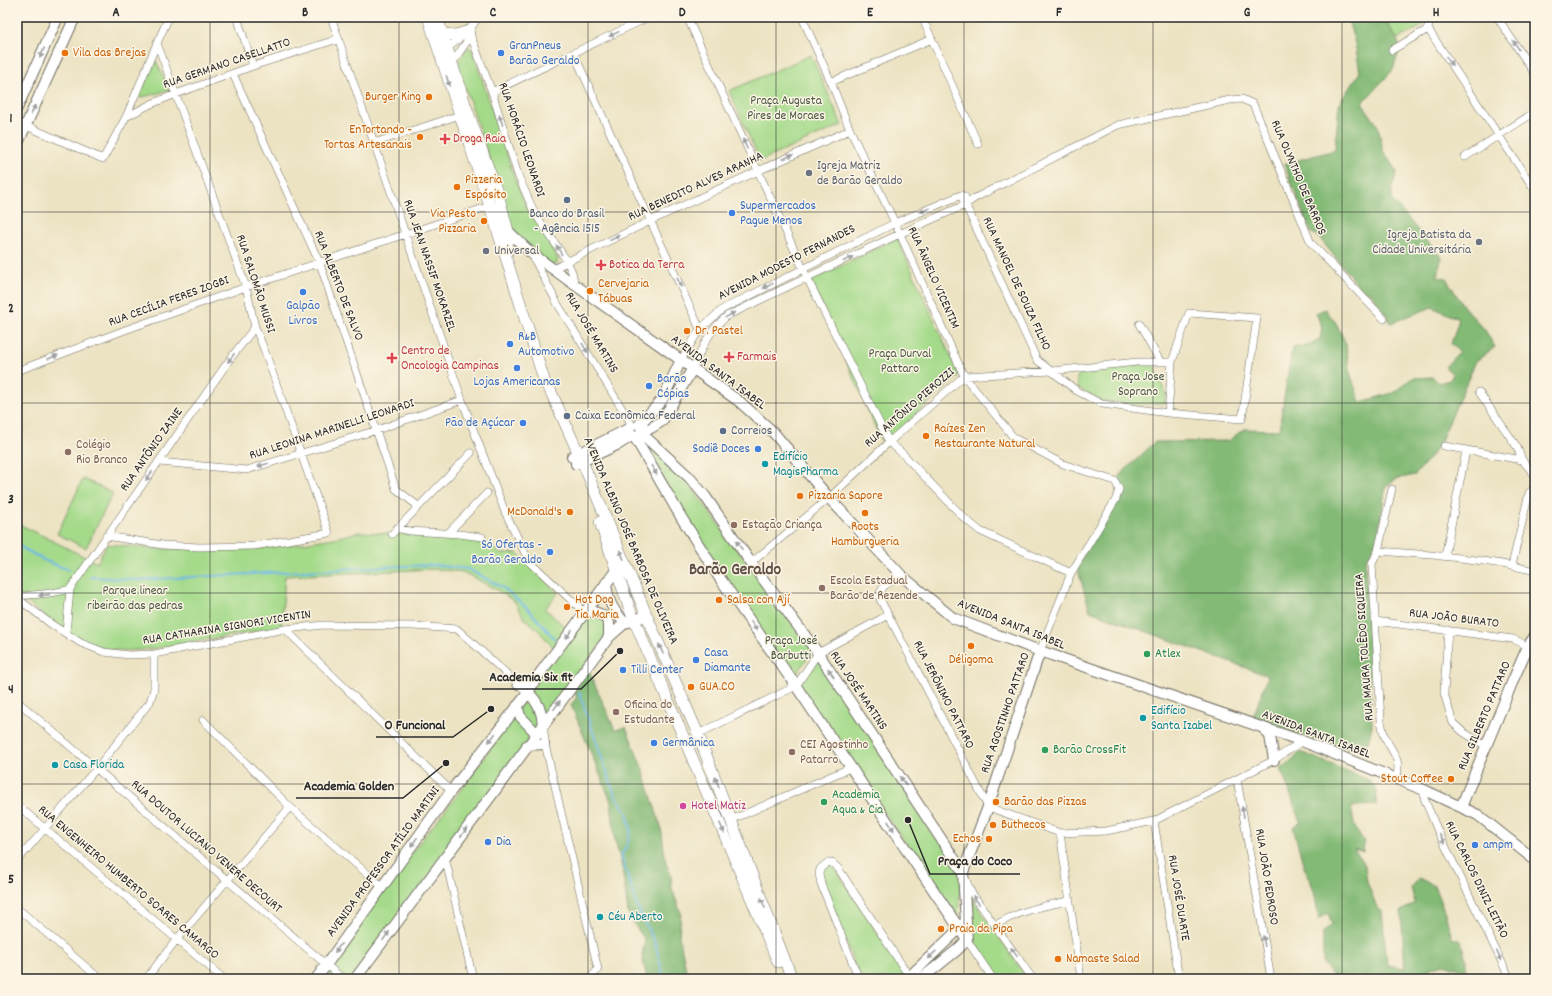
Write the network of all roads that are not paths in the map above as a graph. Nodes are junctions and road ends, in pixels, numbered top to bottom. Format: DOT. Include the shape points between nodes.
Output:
graph roads {
  1 [pos="58,17"];
  2 [pos="75,17"];
  3 [pos="169,17"];
  4 [pos="236,17"];
  5 [pos="331,17"];
  6 [pos="428,17"];
  7 [pos="437,17"];
  8 [pos="478,17"];
  9 [pos="649,17"];
  10 [pos="687,17"];
  11 [pos="802,17"];
  12 [pos="922,17"];
  13 [pos="1430,17"];
  14 [pos="1497,17"];
  15 [pos="1428,29"];
  16 [pos="469,31"];
  17 [pos="442,34"];
  18 [pos="338,39"];
  19 [pos="932,39"];
  20 [pos="157,44"];
  21 [pos="1392,50"];
  22 [pos="444,52"];
  23 [pos="574,54"];
  24 [pos="452,63"];
  25 [pos="253,66"];
  26 [pos="233,74"];
  27 [pos="1535,74"];
  28 [pos="832,82"];
  29 [pos="492,92"];
  30 [pos="176,94"];
  31 [pos="1242,99"];
  32 [pos="17,108"];
  33 [pos="1535,112"];
  34 [pos="460,115"];
  35 [pos="126,117"];
  36 [pos="21,124"];
  37 [pos="850,130"];
  38 [pos="1499,136"];
  39 [pos="374,143"];
  40 [pos="978,144"];
  41 [pos="17,145"];
  42 [pos="1465,157"];
  43 [pos="757,171"];
  44 [pos="1535,190"];
  45 [pos="961,195"];
  46 [pos="975,198"];
  47 [pos="965,205"];
  48 [pos="490,206"];
  49 [pos="494,219"];
  50 [pos="651,221"];
  51 [pos="895,223"];
  52 [pos="508,231"];
  53 [pos="899,233"];
  54 [pos="405,235"];
  55 [pos="531,253"];
  56 [pos="506,259"];
  57 [pos="567,261"];
  58 [pos="320,264"];
  59 [pos="803,268"];
  60 [pos="553,269"];
  61 [pos="808,278"];
  62 [pos="575,285"];
  63 [pos="246,287"];
  64 [pos="1384,319"];
  65 [pos="1139,324"];
  66 [pos="255,327"];
  67 [pos="700,329"];
  68 [pos="707,336"];
  69 [pos="681,360"];
  70 [pos="1160,361"];
  71 [pos="1172,362"];
  72 [pos="693,368"];
  73 [pos="1052,370"];
  74 [pos="17,371"];
  75 [pos="964,376"];
  76 [pos="1479,392"];
  77 [pos="462,400"];
  78 [pos="1168,413"];
  79 [pos="377,430"];
  80 [pos="636,430"];
  81 [pos="889,442"];
  82 [pos="1444,446"];
  83 [pos="1466,451"];
  84 [pos="470,453"];
  85 [pos="301,454"];
  86 [pos="577,459"];
  87 [pos="1522,460"];
  88 [pos="159,462"];
  89 [pos="1535,475"];
  90 [pos="1115,481"];
  91 [pos="1535,487"];
  92 [pos="1392,489"];
  93 [pos="487,493"];
  94 [pos="829,498"];
  95 [pos="418,506"];
  96 [pos="397,528"];
  97 [pos="448,533"];
  98 [pos="392,534"];
  99 [pos="106,536"];
  100 [pos="482,537"];
  101 [pos="1378,551"];
  102 [pos="1445,556"];
  103 [pos="751,563"];
  104 [pos="1512,565"];
  105 [pos="1535,571"];
  106 [pos="1071,573"];
  107 [pos="901,575"];
  108 [pos="611,576"];
  109 [pos="622,583"];
  110 [pos="70,589"];
  111 [pos="637,591"];
  112 [pos="17,597"];
  113 [pos="584,612"];
  114 [pos="888,615"];
  115 [pos="646,616"];
  116 [pos="630,621"];
  117 [pos="1375,621"];
  118 [pos="285,629"];
  119 [pos="1448,630"];
  120 [pos="66,633"];
  121 [pos="1535,636"];
  122 [pos="609,637"];
  123 [pos="1528,646"];
  124 [pos="1040,651"];
  125 [pos="818,653"];
  126 [pos="154,654"];
  127 [pos="536,680"];
  128 [pos="518,684"];
  129 [pos="796,686"];
  130 [pos="528,693"];
  131 [pos="17,701"];
  132 [pos="517,706"];
  133 [pos="203,720"];
  134 [pos="543,724"];
  135 [pos="1264,729"];
  136 [pos="536,733"];
  137 [pos="698,734"];
  138 [pos="1302,742"];
  139 [pos="528,745"];
  140 [pos="545,746"];
  141 [pos="1486,746"];
  142 [pos="1274,760"];
  143 [pos="852,767"];
  144 [pos="96,768"];
  145 [pos="1237,778"];
  146 [pos="1396,780"];
  147 [pos="1424,790"];
  148 [pos="451,791"];
  149 [pos="17,805"];
  150 [pos="290,807"];
  151 [pos="988,807"];
  152 [pos="1461,807"];
  153 [pos="731,820"];
  154 [pos="1154,821"];
  155 [pos="44,828"];
  156 [pos="1060,833"];
  157 [pos="445,857"];
  158 [pos="1535,860"];
  159 [pos="17,861"];
  160 [pos="963,872"];
  161 [pos="227,881"];
  162 [pos="378,882"];
  163 [pos="1069,901"];
  164 [pos="17,908"];
  165 [pos="965,919"];
  166 [pos="995,924"];
  167 [pos="959,929"];
  168 [pos="177,939"];
  169 [pos="967,940"];
  170 [pos="326,965"];
  171 [pos="908,978"];
  172 [pos="100,979"];
  173 [pos="146,979"];
  174 [pos="224,979"];
  175 [pos="316,979"];
  176 [pos="343,979"];
  177 [pos="355,979"];
  178 [pos="473,979"];
  179 [pos="590,979"];
  180 [pos="784,979"];
  181 [pos="792,979"];
  182 [pos="859,979"];
  183 [pos="921,979"];
  184 [pos="993,979"];
  185 [pos="1032,979"];
  186 [pos="1081,979"];
  187 [pos="1179,979"];
  188 [pos="1270,979"];
  189 [pos="1510,979"];
  1 -- 32 [label="main road, one-way"];
  36 -- 2 [label="main road, one-way"];
  3 -- 20 [label="street"];
  4 -- 25 [label="street"];
  5 -- 18 [label="street, RUA JEAN NASSIF MOKARZEL"];
  6 -- 22 [label="main road, AVENIDA ALBINO JOSÉ BARBOSA DE OLIVEIRA"];
  7 -- 17 [label="main road, AVENIDA ALBINO JOSÉ BARBOSA DE OLIVEIRA"];
  8 -- 16 [label="street"];
  9 -- 23 [label="street, one-way"];
  43 -- 10 [label="street, one-way"];
  11 -- 28 [label="street, RUA ÂNGELO VICENTIM"];
  12 -- 19 [label="street"];
  13 -- 15 [label="street"];
  27 -- 14 [label="street, one-way"];
  15 -- 21 [label="street"];
  15 -- 38 [label="street, one-way"];
  16 -- 17 [label="main road" via="456,35"];
  16 -- 22 [label="street"];
  16 -- 24 [label="street" via="468,40"];
  16 -- 29 [label="street, RUA HORÁCIO LEONARDI"];
  17 -- 22 [label="main road, AVENIDA ALBINO JOSÉ BARBOSA DE OLIVEIRA"];
  18 -- 25 [label="street, RUA GERMANO CASELLATTO"];
  18 -- 39 [label="street, RUA JEAN NASSIF MOKARZEL"];
  19 -- 28 [label="street"];
  19 -- 40 [label="street"];
  20 -- 30 [label="street, RUA SALOMÃO MUSSI"];
  20 -- 35 [label="street"];
  22 -- 24 [label="main road, AVENIDA ALBINO JOSÉ BARBOSA DE OLIVEIRA"];
  22 -- 34 [label="main road, AVENIDA ALBINO JOSÉ BARBOSA DE OLIVEIRA, one-way"];
  23 -- 29 [label="street"];
  23 -- 50 [label="street"];
  24 -- 52 [label="main road, AVENIDA ALBINO JOSÉ BARBOSA DE OLIVEIRA"];
  25 -- 26 [label="street, RUA GERMANO CASELLATTO"];
  26 -- 30 [label="street, RUA GERMANO CASELLATTO"];
  26 -- 58 [label="street, RUA ALBERTO DE SALVO"];
  28 -- 37 [label="street, RUA ÂNGELO VICENTIM"];
  57 -- 29 [label="street, RUA HORÁCIO LEONARDI, one-way" via="534,212 518,175"];
  30 -- 35 [label="street, RUA GERMANO CASELLATTO"];
  30 -- 63 [label="street, RUA SALOMÃO MUSSI"];
  31 -- 46 [label="street, AVENIDA MODESTO FERNANDES" via="1202,105 1118,125"];
  31 -- 64 [label="street, RUA OLYNTHO DE BARROS" via="1253,104 1311,243"];
  33 -- 38 [label="street"];
  34 -- 39 [label="street"];
  34 -- 48 [label="main road, AVENIDA ALBINO JOSÉ BARBOSA DE OLIVEIRA"];
  35 -- 36 [label="street" via="103,159"];
  36 -- 41 [label="main road"];
  43 -- 37 [label="street, RUA BENEDITO ALVES ARANHA, one-way"];
  37 -- 51 [label="street, RUA ÂNGELO VICENTIM"];
  38 -- 42 [label="street"];
  38 -- 44 [label="street"];
  39 -- 54 [label="street, RUA JEAN NASSIF MOKARZEL"];
  43 -- 50 [label="street, RUA BENEDITO ALVES ARANHA"];
  43 -- 59 [label="street"];
  45 -- 46 [label="street"];
  45 -- 47 [label="street, RUA MANOEL DE SOUZA FILHO"];
  45 -- 51 [label="street, AVENIDA MODESTO FERNANDES, one-way"];
  46 -- 47 [label="street, AVENIDA MODESTO FERNANDES"];
  47 -- 53 [label="street, AVENIDA MODESTO FERNANDES"];
  47 -- 73 [label="street, RUA MANOEL DE SOUZA FILHO" via="1037,360"];
  48 -- 49 [label="main road, AVENIDA ALBINO JOSÉ BARBOSA DE OLIVEIRA"];
  48 -- 54 [label="street, RUA CECÍLIA FERES ZOGBI"];
  49 -- 52 [label="main road"];
  49 -- 56 [label="main road, AVENIDA ALBINO JOSÉ BARBOSA DE OLIVEIRA"];
  57 -- 50 [label="street, RUA BENEDITO ALVES ARANHA, one-way"];
  50 -- 67 [label="street, one-way"];
  51 -- 53 [label="street, RUA ÂNGELO VICENTIM"];
  51 -- 59 [label="street, AVENIDA MODESTO FERNANDES"];
  52 -- 55 [label="main road, AVENIDA SANTA ISABEL"];
  52 -- 56 [label="main road, AVENIDA ALBINO JOSÉ BARBOSA DE OLIVEIRA"];
  61 -- 53 [label="street, AVENIDA MODESTO FERNANDES, one-way"];
  53 -- 75 [label="street, RUA ÂNGELO VICENTIM"];
  54 -- 58 [label="street, RUA CECÍLIA FERES ZOGBI"];
  54 -- 77 [label="street, RUA JEAN NASSIF MOKARZEL"];
  55 -- 60 [label="main road, AVENIDA SANTA ISABEL"];
  55 -- 80 [label="street, RUA JOSÉ MARTINS, one-way" via="557,303"];
  56 -- 86 [label="main road, AVENIDA ALBINO JOSÉ BARBOSA DE OLIVEIRA" via="545,383 546,399 555,423"];
  57 -- 60 [label="street, RUA BENEDITO ALVES ARANHA"];
  57 -- 62 [label="street, RUA HORÁCIO LEONARDI"];
  58 -- 63 [label="street, RUA CECÍLIA FERES ZOGBI"];
  58 -- 79 [label="street, RUA ALBERTO DE SALVO"];
  59 -- 61 [label="street"];
  59 -- 67 [label="street, AVENIDA MODESTO FERNANDES, one-way" via="722,309"];
  60 -- 62 [label="main road, AVENIDA SANTA ISABEL"];
  68 -- 61 [label="street, AVENIDA MODESTO FERNANDES, one-way" via="727,316"];
  61 -- 81 [label="street"];
  62 -- 69 [label="main road, AVENIDA SANTA ISABEL"];
  63 -- 66 [label="street, RUA SALOMÃO MUSSI"];
  74 -- 63 [label="street, RUA CECÍLIA FERES ZOGBI, one-way"];
  65 -- 70 [label="street"];
  66 -- 85 [label="street, RUA SALOMÃO MUSSI"];
  66 -- 88 [label="street, RUA ANTÔNIO ZAINE, one-way"];
  67 -- 68 [label="street"];
  67 -- 69 [label="street, AVENIDA MODESTO FERNANDES"];
  68 -- 72 [label="street, AVENIDA MODESTO FERNANDES"];
  69 -- 72 [label="main road, AVENIDA SANTA ISABEL"];
  69 -- 80 [label="main road, AVENIDA MODESTO FERNANDES" via="662,400"];
  70 -- 71 [label="street, RUA ANTÔNIO PIEROZZI"];
  70 -- 73 [label="street, RUA ANTÔNIO PIEROZZI"];
  71 -- 78 [label="street"];
  71 -- 78 [label="street, RUA MANOEL DE SOUZA FILHO" via="1189,313 1257,318 1242,419"];
  72 -- 80 [label="main road, AVENIDA MODESTO FERNANDES" via="662,421 651,428"];
  72 -- 94 [label="main road, AVENIDA SANTA ISABEL" via="740,402 773,432"];
  73 -- 75 [label="street, RUA ANTÔNIO PIEROZZI"];
  73 -- 78 [label="street, RUA MANOEL DE SOUZA FILHO" via="1077,391 1102,404"];
  75 -- 81 [label="street, RUA ANTÔNIO PIEROZZI"];
  75 -- 90 [label="street, RUA ÂNGELO VICENTIM" via="1014,438 1064,464"];
  76 -- 87 [label="street" via="1517,447"];
  77 -- 79 [label="street, RUA LEONINA MARINELLI LEONARDI"];
  77 -- 113 [label="street, RUA JEAN NASSIF MOKARZEL" via="505,512 529,561"];
  79 -- 85 [label="street, RUA LEONINA MARINELLI LEONARDI"];
  79 -- 95 [label="street, RUA ALBERTO DE SALVO" via="396,490"];
  80 -- 86 [label="main road, AVENIDA MODESTO FERNANDES" via="619,444"];
  103 -- 80 [label="main road, RUA JOSÉ MARTINS, one-way" via="689,477"];
  80 -- 129 [label="main road, one-way" via="681,517 719,577"];
  81 -- 94 [label="street, RUA ANTÔNIO PIEROZZI"];
  81 -- 106 [label="street" via="963,517 980,530"];
  82 -- 83 [label="street"];
  83 -- 87 [label="street"];
  83 -- 102 [label="street"];
  84 -- 95 [label="street"];
  85 -- 88 [label="street, RUA LEONINA MARINELLI LEONARDI, one-way" via="247,470"];
  85 -- 99 [label="street, RUA SALOMÃO MUSSI" via="329,533 254,546 199,547"];
  86 -- 108 [label="main road, AVENIDA ALBINO JOSÉ BARBOSA DE OLIVEIRA" via="598,515"];
  111 -- 86 [label="main road, AVENIDA ALBINO JOSÉ BARBOSA DE OLIVEIRA, one-way"];
  87 -- 89 [label="street"];
  88 -- 99 [label="street, RUA ANTÔNIO ZAINE, one-way"];
  90 -- 106 [label="street, RUA AGOSTINHO PATTARO" via="1119,489 1116,498"];
  91 -- 104 [label="street" via="1529,493"];
  92 -- 101 [label="street, RUA MAURA TOLÊDO SIQUEIRA"];
  93 -- 97 [label="street"];
  94 -- 103 [label="street, RUA ANTÔNIO PIEROZZI"];
  94 -- 107 [label="main road, AVENIDA SANTA ISABEL"];
  95 -- 96 [label="street"];
  96 -- 97 [label="street" via="410,532"];
  96 -- 98 [label="street"];
  97 -- 100 [label="street"];
  99 -- 110 [label="street, RUA ANTÔNIO ZAINE"];
  101 -- 102 [label="street"];
  101 -- 117 [label="street, RUA MAURA TOLÊDO SIQUEIRA" via="1372,564"];
  102 -- 104 [label="street"];
  103 -- 125 [label="main road, RUA JOSÉ MARTINS"];
  104 -- 105 [label="street"];
  106 -- 124 [label="street, RUA AGOSTINHO PATTARO"];
  107 -- 114 [label="street, RUA JERÔNIMO PATTARO" via="884,586 879,595"];
  107 -- 124 [label="main road, AVENIDA SANTA ISABEL" via="953,618"];
  108 -- 109 [label="main road, AVENIDA ALBINO JOSÉ BARBOSA DE OLIVEIRA"];
  108 -- 113 [label="main road, AVENIDA PROFESSOR ATÍLIO MARTINI"];
  108 -- 116 [label="main road" via="609,603 614,612"];
  109 -- 111 [label="main road"];
  109 -- 116 [label="main road, AVENIDA ALBINO JOSÉ BARBOSA DE OLIVEIRA"];
  110 -- 112 [label="street, one-way"];
  110 -- 120 [label="street, RUA ANTÔNIO ZAINE"];
  111 -- 115 [label="main road, AVENIDA ALBINO JOSÉ BARBOSA DE OLIVEIRA"];
  112 -- 120 [label="street, RUA CATHARINA SIGNORI VICENTIN"];
  113 -- 122 [label="main road" via="601,614 609,623"];
  113 -- 127 [label="main road, AVENIDA PROFESSOR ATÍLIO MARTINI, one-way"];
  114 -- 125 [label="street"];
  114 -- 151 [label="street, RUA JERÔNIMO PATTARO"];
  115 -- 116 [label="main road"];
  137 -- 115 [label="main road, AVENIDA ALBINO JOSÉ BARBOSA DE OLIVEIRA, one-way"];
  116 -- 122 [label="main road"];
  116 -- 180 [label="main road, AVENIDA ALBINO JOSÉ BARBOSA DE OLIVEIRA, one-way"];
  117 -- 119 [label="street, RUA JOÃO BURATO"];
  117 -- 146 [label="street, RUA MAURA TOLÊDO SIQUEIRA" via="1381,721 1384,736 1394,752 1399,769"];
  118 -- 126 [label="street, RUA CATHARINA SIGNORI VICENTIN"];
  118 -- 128 [label="street, RUA CATHARINA SIGNORI VICENTIN" via="324,625 457,629"];
  118 -- 148 [label="street"];
  119 -- 123 [label="street, RUA JOÃO BURATO" via="1513,639"];
  119 -- 141 [label="street" via="1444,694 1452,723"];
  120 -- 126 [label="street, RUA CATHARINA SIGNORI VICENTIN" via="81,643 104,652"];
  121 -- 123 [label="main road, RUA GILBERTO PATTARO"];
  134 -- 122 [label="main road, one-way"];
  123 -- 141 [label="main road, RUA GILBERTO PATTARO"];
  124 -- 135 [label="main road, AVENIDA SANTA ISABEL"];
  124 -- 151 [label="main road, RUA AGOSTINHO PATTARO"];
  125 -- 129 [label="street"];
  160 -- 125 [label="main road, RUA JOSÉ MARTINS, one-way"];
  126 -- 144 [label="street" via="154,689 150,702"];
  127 -- 128 [label="main road"];
  127 -- 130 [label="main road, AVENIDA PROFESSOR ATÍLIO MARTINI"];
  128 -- 130 [label="street, RUA CATHARINA SIGNORI VICENTIN"];
  129 -- 137 [label="street"];
  129 -- 143 [label="main road"];
  130 -- 132 [label="main road, AVENIDA PROFESSOR ATÍLIO MARTINI"];
  130 -- 134 [label="main road" via="539,707"];
  131 -- 144 [label="street, RUA DOUTOR LUCIANO VENERE DECOURT"];
  132 -- 136 [label="main road" via="520,716"];
  132 -- 148 [label="main road, AVENIDA PROFESSOR ATÍLIO MARTINI, one-way"];
  133 -- 150 [label="street"];
  134 -- 136 [label="main road"];
  134 -- 140 [label="street"];
  135 -- 138 [label="main road, AVENIDA SANTA ISABEL"];
  135 -- 142 [label="main road" via="1270,736"];
  136 -- 139 [label="main road"];
  136 -- 140 [label="street"];
  153 -- 137 [label="main road, AVENIDA ALBINO JOSÉ BARBOSA DE OLIVEIRA, one-way"];
  138 -- 142 [label="street"];
  138 -- 146 [label="main road, AVENIDA SANTA ISABEL"];
  139 -- 140 [label="main road"];
  157 -- 139 [label="main road, one-way"];
  140 -- 179 [label="street" via="598,969"];
  141 -- 152 [label="main road, RUA GILBERTO PATTARO"];
  142 -- 145 [label="street"];
  143 -- 153 [label="street"];
  143 -- 167 [label="main road, one-way"];
  144 -- 155 [label="street"];
  144 -- 161 [label="street, RUA DOUTOR LUCIANO VENERE DECOURT"];
  145 -- 154 [label="street"];
  188 -- 145 [label="street, RUA JOÃO PEDROSO, one-way"];
  146 -- 147 [label="main road, AVENIDA SANTA ISABEL"];
  147 -- 152 [label="main road, AVENIDA SANTA ISABEL"];
  147 -- 189 [label="street, RUA CARLOS DINIZ LEITÃO, one-way" via="1424,798 1437,829"];
  148 -- 170 [label="main road, AVENIDA PROFESSOR ATÍLIO MARTINI, one-way"];
  149 -- 155 [label="street, RUA ENGENHEIRO HUMBERTO SOARES CAMARGO"];
  150 -- 161 [label="street"];
  150 -- 162 [label="street"];
  151 -- 156 [label="street"];
  151 -- 160 [label="main road, RUA AGOSTINHO PATTARO"];
  152 -- 158 [label="main road, AVENIDA SANTA ISABEL" via="1478,815"];
  181 -- 153 [label="main road, AVENIDA ALBINO JOSÉ BARBOSA DE OLIVEIRA, one-way"];
  154 -- 156 [label="street" via="1106,831"];
  154 -- 187 [label="street, RUA JOSÉ DUARTE"];
  155 -- 159 [label="street"];
  155 -- 168 [label="street, RUA ENGENHEIRO HUMBERTO SOARES CAMARGO"];
  156 -- 163 [label="street"];
  177 -- 157 [label="main road, one-way"];
  157 -- 178 [label="street"];
  160 -- 165 [label="main road, RUA AGOSTINHO PATTARO"];
  166 -- 160 [label="street, RUA JOSÉ MARTINS, one-way" via="971,892"];
  161 -- 168 [label="street"];
  161 -- 170 [label="street, RUA DOUTOR LUCIANO VENERE DECOURT"];
  163 -- 166 [label="street" via="1014,914"];
  163 -- 186 [label="street"];
  164 -- 172 [label="street"];
  165 -- 167 [label="main road"];
  165 -- 169 [label="main road, RUA AGOSTINHO PATTARO"];
  185 -- 166 [label="street, RUA JOSÉ MARTINS, one-way"];
  167 -- 169 [label="main road"];
  167 -- 171 [label="main road, one-way"];
  168 -- 173 [label="street"];
  168 -- 174 [label="street, RUA ENGENHEIRO HUMBERTO SOARES CAMARGO"];
  169 -- 183 [label="main road"];
  169 -- 184 [label="street"];
  170 -- 175 [label="main road, AVENIDA PROFESSOR ATÍLIO MARTINI"];
  170 -- 176 [label="street, RUA DOUTOR LUCIANO VENERE DECOURT"];
  171 -- 182 [label="street" via="838,868 832,863 827,863 820,869 820,879"];
}
